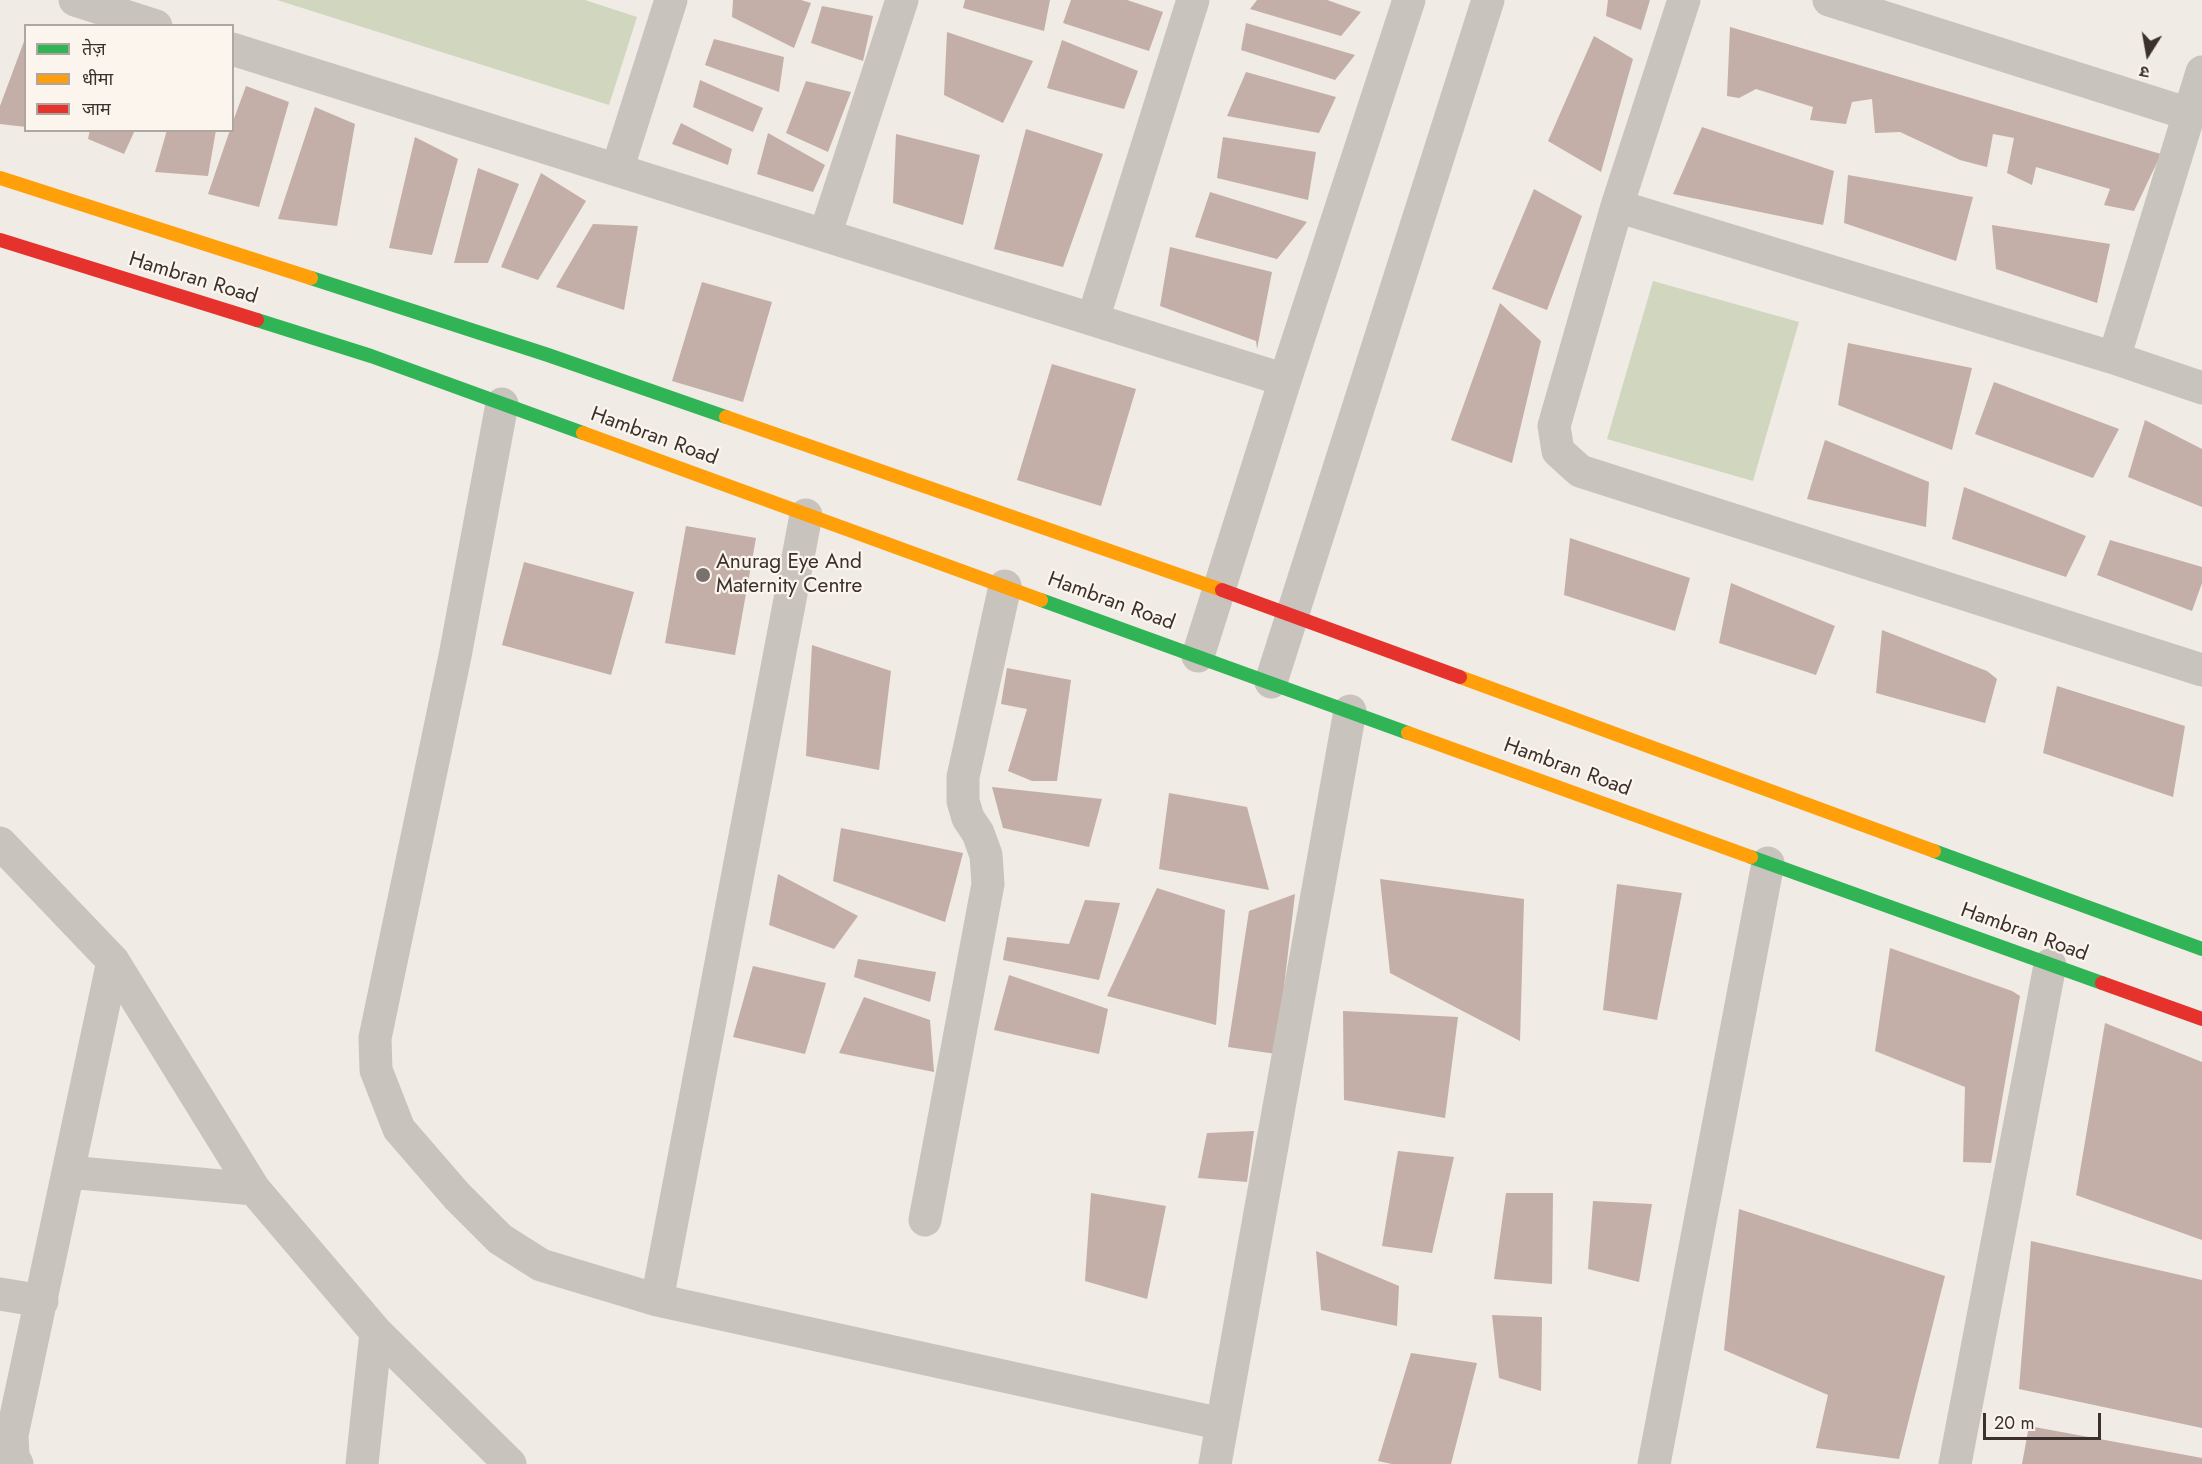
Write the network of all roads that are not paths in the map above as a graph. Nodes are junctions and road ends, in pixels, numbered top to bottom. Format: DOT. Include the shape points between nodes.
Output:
graph roads {
  1 [pos="75,0"];
  2 [pos="671,0"];
  3 [pos="902,0"];
  4 [pos="1193,0"];
  5 [pos="1409,0"];
  6 [pos="1488,0"];
  7 [pos="1684,0"];
  8 [pos="1829,0"];
  9 [pos="145,15"];
  10 [pos="234,51"];
  11 [pos="2202,72"];
  12 [pos="2191,130"];
  13 [pos="617,170"];
  14 [pos="0,178"];
  15 [pos="1617,206"];
  16 [pos="825,235"];
  17 [pos="0,240"];
  18 [pos="1093,319"];
  19 [pos="2114,358"];
  20 [pos="1285,380"];
  21 [pos="2202,388"];
  22 [pos="502,404"];
  23 [pos="807,515"];
  24 [pos="1005,586"];
  25 [pos="1220,589"];
  26 [pos="1293,616"];
  27 [pos="1198,656"];
  28 [pos="2202,669"];
  29 [pos="1271,682"];
  30 [pos="1350,711"];
  31 [pos="0,843"];
  32 [pos="1767,863"];
  33 [pos="2202,950"];
  34 [pos="113,961"];
  35 [pos="2050,965"];
  36 [pos="2202,1018"];
  37 [pos="68,1172"];
  38 [pos="254,1189"];
  39 [pos="925,1220"];
  40 [pos="0,1294"];
  41 [pos="657,1300"];
  42 [pos="42,1301"];
  43 [pos="376,1332"];
  44 [pos="1222,1424"];
  45 [pos="17,1464"];
  46 [pos="362,1464"];
  47 [pos="510,1464"];
  48 [pos="1215,1464"];
  49 [pos="1654,1464"];
  50 [pos="1955,1464"];
  1 -- 9 [label="street"];
  2 -- 13 [label="street"];
  3 -- 16 [label="street"];
  4 -- 18 [label="street"];
  5 -- 20 [label="street"];
  6 -- 26 [label="street"];
  7 -- 15 [label="street"];
  8 -- 12 [label="street"];
  10 -- 13 [label="street"];
  11 -- 12 [label="street"];
  12 -- 19 [label="street"];
  13 -- 16 [label="street"];
  14 -- 25 [label="main road, Hambran Road" via="548,355"];
  15 -- 19 [label="street"];
  15 -- 28 [label="street" via="1554,426 1558,451 1570,464 1580,471"];
  16 -- 18 [label="street"];
  17 -- 22 [label="main road, Hambran Road" via="370,356"];
  18 -- 20 [label="street"];
  19 -- 21 [label="street"];
  20 -- 25 [label="street"];
  22 -- 23 [label="main road, Hambran Road"];
  22 -- 41 [label="street" via="455,656 375,1038 376,1070 399,1129 500,1239 541,1265"];
  23 -- 24 [label="main road, Hambran Road"];
  23 -- 41 [label="street"];
  24 -- 27 [label="main road, Hambran Road"];
  24 -- 39 [label="street" via="963,777 963,801 986,855 988,884"];
  25 -- 26 [label="main road, Hambran Road"];
  25 -- 27 [label="street"];
  26 -- 29 [label="street"];
  26 -- 33 [label="main road, Hambran Road"];
  27 -- 29 [label="main road, Hambran Road"];
  29 -- 30 [label="main road, Hambran Road"];
  30 -- 32 [label="main road, Hambran Road"];
  30 -- 44 [label="street"];
  31 -- 34 [label="street"];
  32 -- 35 [label="main road, Hambran Road"];
  32 -- 49 [label="street"];
  34 -- 37 [label="street"];
  34 -- 38 [label="street"];
  35 -- 36 [label="main road, Hambran Road"];
  35 -- 50 [label="street"];
  37 -- 38 [label="street"];
  37 -- 42 [label="street"];
  38 -- 43 [label="street"];
  40 -- 42 [label="street"];
  41 -- 44 [label="street"];
  42 -- 45 [label="street" via="12,1435"];
  43 -- 46 [label="street"];
  43 -- 47 [label="street"];
  44 -- 48 [label="street"];
}
